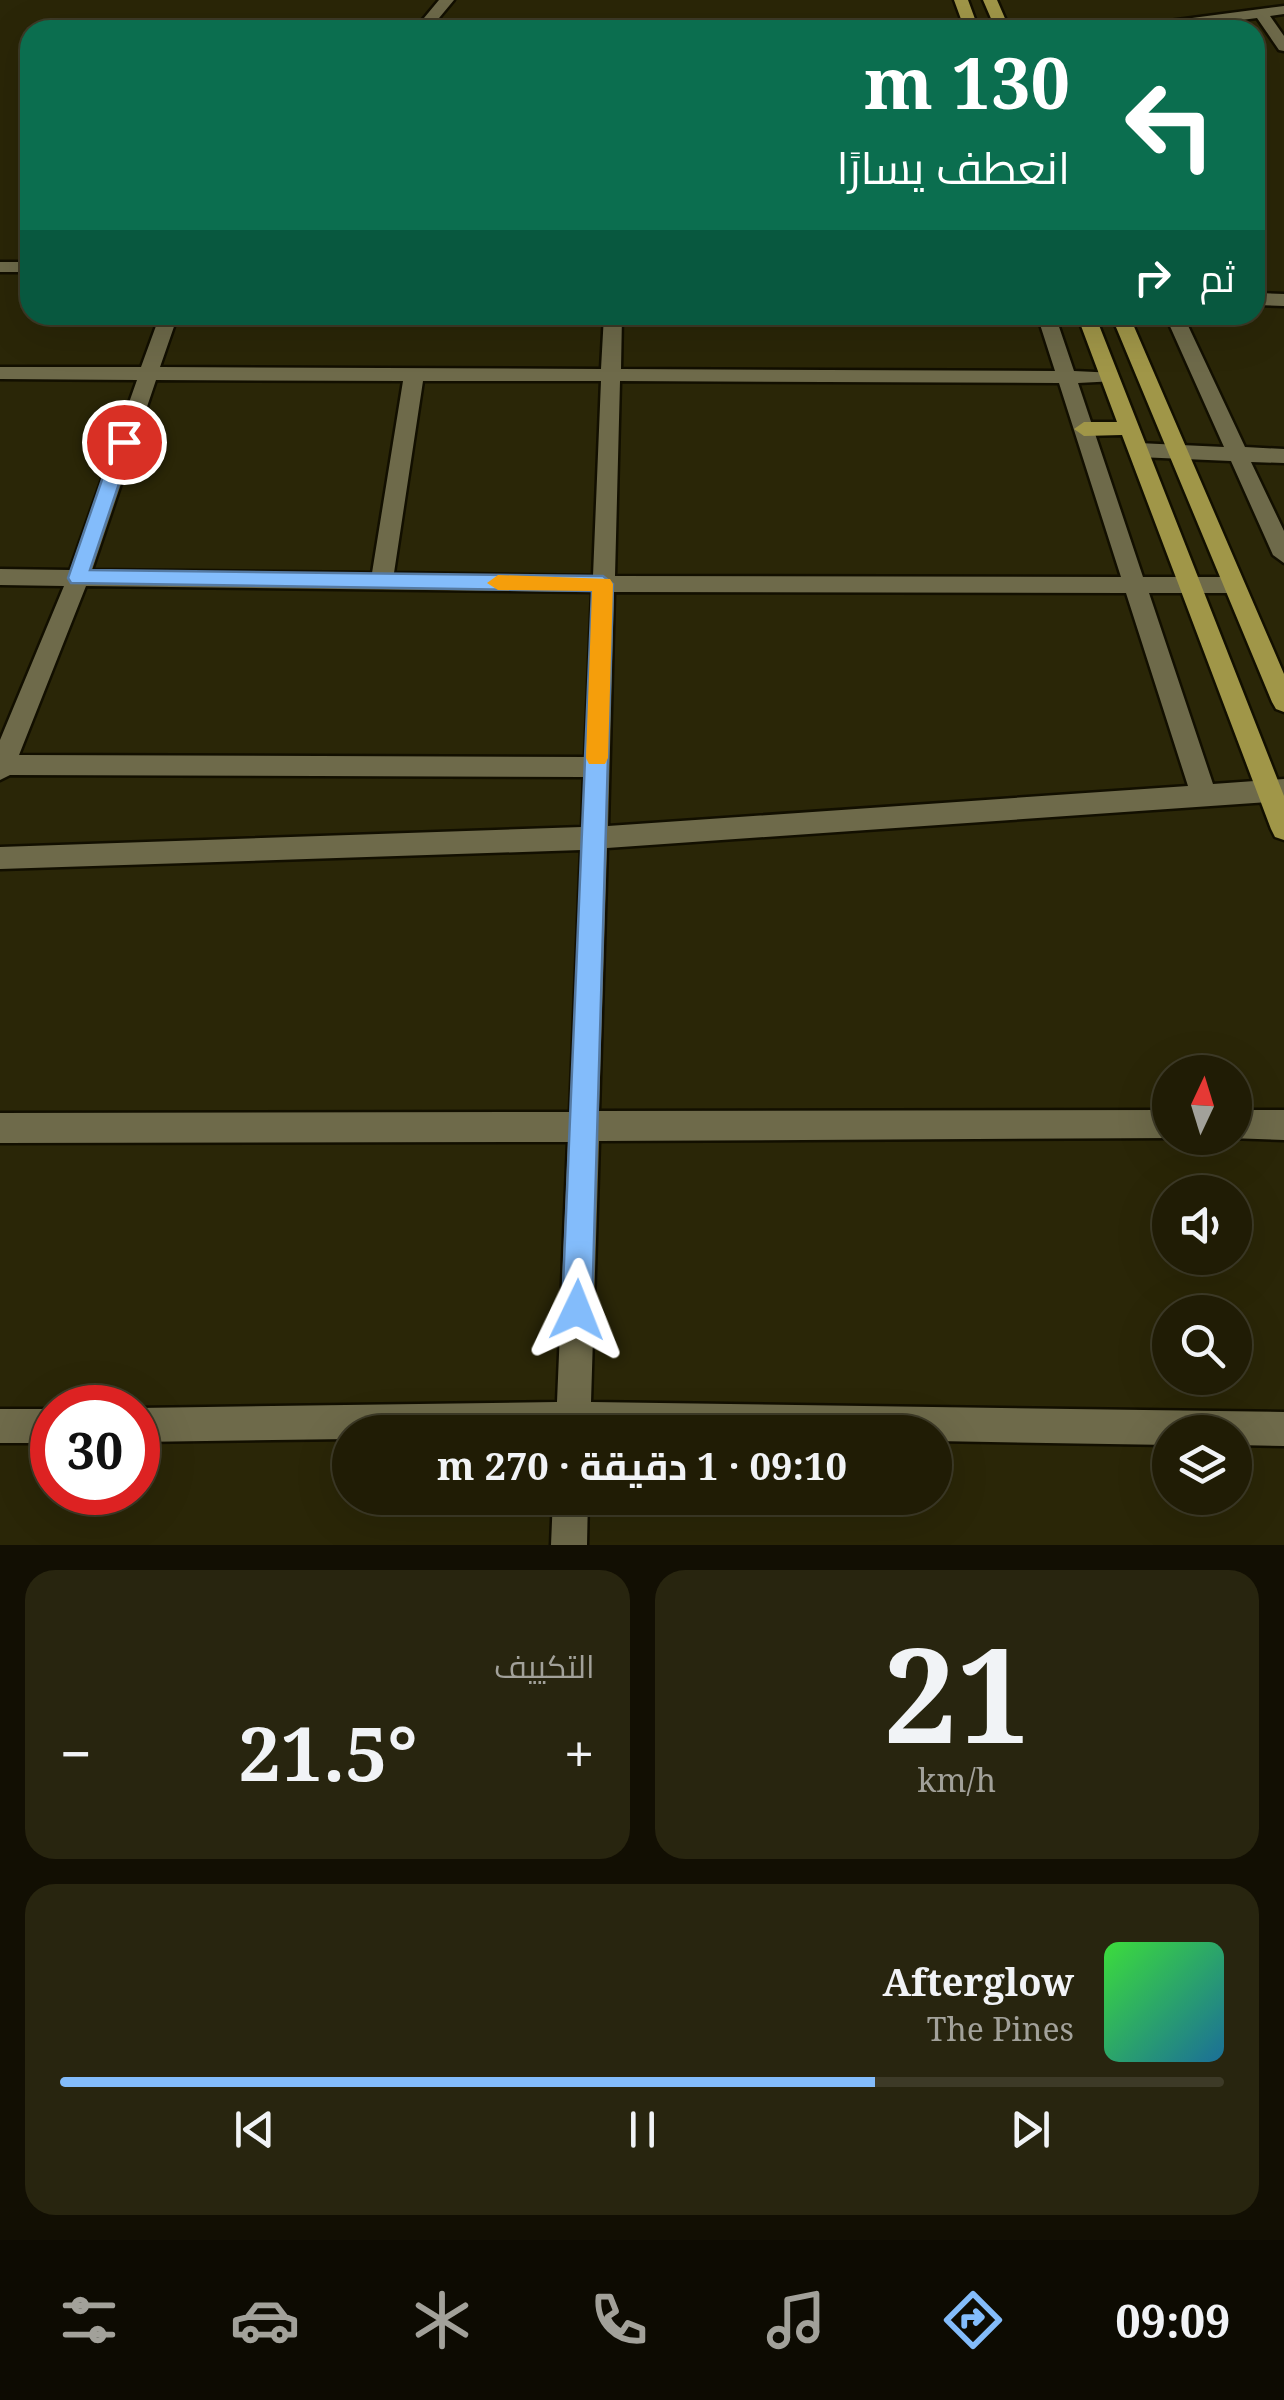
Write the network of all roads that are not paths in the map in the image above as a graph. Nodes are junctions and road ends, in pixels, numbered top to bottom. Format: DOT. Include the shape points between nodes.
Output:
graph roads {
  1 [pos="447,0"];
  2 [pos="1284,10"];
  3 [pos="1261,13"];
  4 [pos="430,20"];
  5 [pos="1207,20"];
  6 [pos="1284,47"];
  7 [pos="165,325"];
  8 [pos="613,325"];
  9 [pos="1049,325"];
  10 [pos="1090,325"];
  11 [pos="1124,325"];
  12 [pos="1179,325"];
  13 [pos="0,373"];
  14 [pos="147,373"];
  15 [pos="414,374"];
  16 [pos="611,375"];
  17 [pos="1066,376"];
  18 [pos="1109,377"];
  19 [pos="1084,429"];
  20 [pos="1134,439"];
  21 [pos="1178,452"];
  22 [pos="1238,454"];
  23 [pos="1284,456"];
  24 [pos="1284,555"];
  25 [pos="0,577"];
  26 [pos="78,578"];
  27 [pos="382,582"];
  28 [pos="603,584"];
  29 [pos="1135,585"];
  30 [pos="1190,585"];
  31 [pos="1234,585"];
  32 [pos="1284,702"];
  33 [pos="1,768"];
  34 [pos="596,768"];
  35 [pos="1276,790"];
  36 [pos="1204,795"];
  37 [pos="1284,829"];
  38 [pos="594,838"];
  39 [pos="0,858"];
  40 [pos="1252,1125"];
  41 [pos="1284,1125"];
  42 [pos="1152,1126"];
  43 [pos="584,1127"];
  44 [pos="0,1128"];
  45 [pos="573,1415"];
  46 [pos="160,1424"];
  47 [pos="332,1425"];
  48 [pos="0,1426"];
  49 [pos="30,1426"];
  50 [pos="952,1428"];
  51 [pos="1284,1429"];
  52 [pos="570,1515"];
  53 [pos="569,1545"];
  1 -- 4 [label="street"];
  2 -- 3 [label="street"];
  3 -- 5 [label="street"];
  3 -- 6 [label="street"];
  7 -- 14 [label="street"];
  8 -- 16 [label="street"];
  9 -- 17 [label="street"];
  10 -- 18 [label="main road"];
  11 -- 21 [label="main road"];
  12 -- 22 [label="street"];
  13 -- 14 [label="street"];
  14 -- 15 [label="street"];
  14 -- 26 [label="street"];
  15 -- 16 [label="street"];
  15 -- 27 [label="street"];
  16 -- 17 [label="street"];
  16 -- 28 [label="street"];
  17 -- 18 [label="street"];
  17 -- 19 [label="street"];
  18 -- 20 [label="main road"];
  19 -- 20 [label="main road"];
  19 -- 29 [label="street"];
  20 -- 21 [label="street"];
  20 -- 30 [label="main road"];
  21 -- 22 [label="street"];
  21 -- 31 [label="main road"];
  22 -- 23 [label="street"];
  22 -- 24 [label="street"];
  25 -- 26 [label="street"];
  26 -- 27 [label="street"];
  26 -- 33 [label="street"];
  27 -- 28 [label="street"];
  28 -- 29 [label="street"];
  28 -- 34 [label="street"];
  29 -- 30 [label="street"];
  29 -- 36 [label="street"];
  30 -- 31 [label="street"];
  30 -- 35 [label="main road"];
  31 -- 32 [label="main road"];
  33 -- 34 [label="street"];
  34 -- 38 [label="street"];
  35 -- 36 [label="street"];
  35 -- 37 [label="main road"];
  36 -- 38 [label="street"];
  38 -- 39 [label="street"];
  38 -- 43 [label="street"];
  40 -- 41 [label="street"];
  42 -- 43 [label="street"];
  43 -- 44 [label="street"];
  43 -- 45 [label="street"];
  46 -- 47 [label="street"];
  48 -- 49 [label="street"];
  50 -- 51 [label="street"];
  52 -- 53 [label="street"];
}
